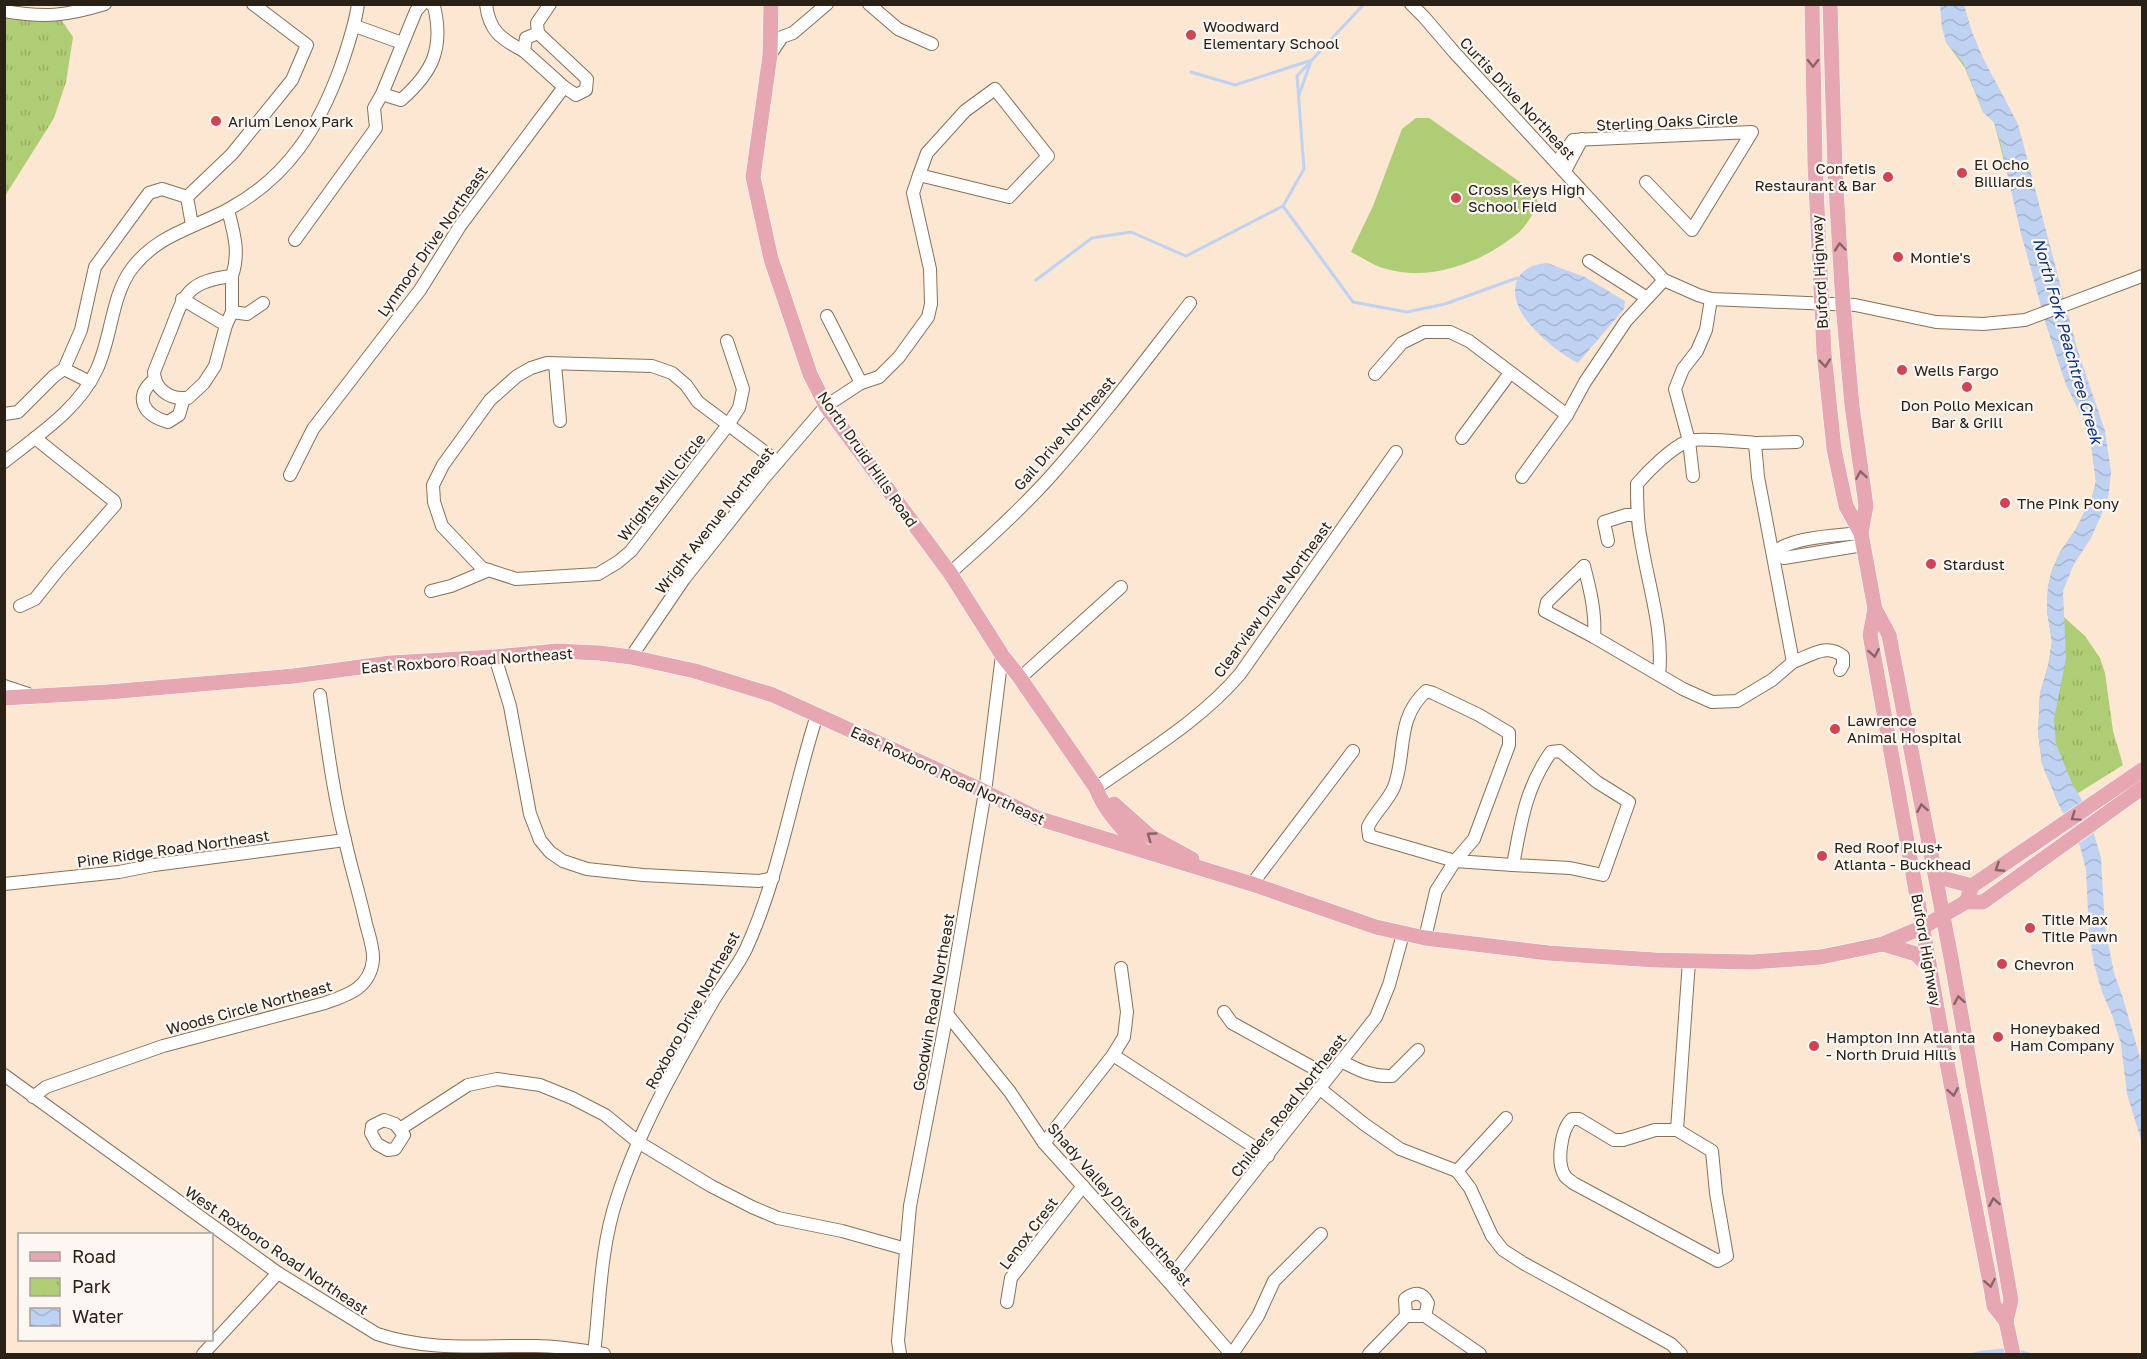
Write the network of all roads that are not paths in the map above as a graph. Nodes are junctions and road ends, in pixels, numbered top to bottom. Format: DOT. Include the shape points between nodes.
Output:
graph roads {
  1 [pos="105,4"];
  2 [pos="253,4"];
  3 [pos="358,4"];
  4 [pos="422,4"];
  5 [pos="431,4"];
  6 [pos="486,4"];
  7 [pos="550,4"];
  8 [pos="771,4"];
  9 [pos="826,4"];
  10 [pos="869,4"];
  11 [pos="1411,4"];
  12 [pos="1812,4"];
  13 [pos="1830,4"];
  14 [pos="4,10"];
  15 [pos="355,26"];
  16 [pos="538,33"];
  17 [pos="402,43"];
  18 [pos="932,44"];
  19 [pos="524,51"];
  20 [pos="770,55"];
  21 [pos="564,87"];
  22 [pos="382,94"];
  23 [pos="1561,166"];
  24 [pos="919,174"];
  25 [pos="1646,182"];
  26 [pos="187,196"];
  27 [pos="228,210"];
  28 [pos="192,225"];
  29 [pos="295,240"];
  30 [pos="1589,261"];
  31 [pos="232,276"];
  32 [pos="2142,276"];
  33 [pos="1664,280"];
  34 [pos="1647,298"];
  35 [pos="182,299"];
  36 [pos="1711,299"];
  37 [pos="263,303"];
  38 [pos="1190,303"];
  39 [pos="1820,305"];
  40 [pos="1843,305"];
  41 [pos="232,312"];
  42 [pos="827,316"];
  43 [pos="226,326"];
  44 [pos="727,341"];
  45 [pos="549,360"];
  46 [pos="64,369"];
  47 [pos="1510,373"];
  48 [pos="1376,374"];
  49 [pos="155,379"];
  50 [pos="90,382"];
  51 [pos="861,383"];
  52 [pos="184,398"];
  53 [pos="826,406"];
  54 [pos="4,414"];
  55 [pos="1567,415"];
  56 [pos="560,421"];
  57 [pos="728,425"];
  58 [pos="35,438"];
  59 [pos="1462,438"];
  60 [pos="1689,441"];
  61 [pos="1797,442"];
  62 [pos="1755,443"];
  63 [pos="1396,452"];
  64 [pos="4,462"];
  65 [pos="778,462"];
  66 [pos="290,475"];
  67 [pos="1693,476"];
  68 [pos="1522,477"];
  69 [pos="1637,515"];
  70 [pos="1862,539"];
  71 [pos="1608,541"];
  72 [pos="1773,553"];
  73 [pos="489,570"];
  74 [pos="950,573"];
  75 [pos="1121,587"];
  76 [pos="431,591"];
  77 [pos="20,606"];
  78 [pos="1875,609"];
  79 [pos="1594,637"];
  80 [pos="1002,655"];
  81 [pos="495,657"];
  82 [pos="631,657"];
  83 [pos="1793,662"];
  84 [pos="1840,670"];
  85 [pos="1659,675"];
  86 [pos="1020,678"];
  87 [pos="4,686"];
  88 [pos="320,695"];
  89 [pos="35,696"];
  90 [pos="4,698"];
  91 [pos="817,715"];
  92 [pos="1353,751"];
  93 [pos="2142,770"];
  94 [pos="1096,788"];
  95 [pos="2142,788"];
  96 [pos="985,792"];
  97 [pos="2111,800"];
  98 [pos="345,840"];
  99 [pos="1145,852"];
  100 [pos="1455,861"];
  101 [pos="1513,865"];
  102 [pos="1933,866"];
  103 [pos="1220,875"];
  104 [pos="772,878"];
  105 [pos="4,884"];
  106 [pos="1252,884"];
  107 [pos="1972,886"];
  108 [pos="1966,902"];
  109 [pos="1943,917"];
  110 [pos="1923,927"];
  111 [pos="1403,933"];
  112 [pos="1425,938"];
  113 [pos="1883,944"];
  114 [pos="1689,961"];
  115 [pos="1121,968"];
  116 [pos="1931,972"];
  117 [pos="1224,1012"];
  118 [pos="947,1014"];
  119 [pos="1418,1050"];
  120 [pos="1113,1055"];
  121 [pos="1341,1061"];
  122 [pos="4,1076"];
  123 [pos="1328,1076"];
  124 [pos="1319,1088"];
  125 [pos="33,1097"];
  126 [pos="1506,1118"];
  127 [pos="400,1129"];
  128 [pos="1677,1130"];
  129 [pos="638,1142"];
  130 [pos="1044,1143"];
  131 [pos="1268,1156"];
  132 [pos="1457,1171"];
  133 [pos="1083,1186"];
  134 [pos="1320,1234"];
  135 [pos="906,1249"];
  136 [pos="278,1273"];
  137 [pos="1168,1281"];
  138 [pos="1006,1302"];
  139 [pos="1406,1316"];
  140 [pos="1425,1316"];
  141 [pos="2006,1321"];
  142 [pos="203,1354"];
  143 [pos="597,1354"];
  144 [pos="900,1354"];
  145 [pos="1232,1354"];
  146 [pos="1368,1354"];
  147 [pos="1480,1354"];
  148 [pos="1681,1354"];
  149 [pos="2013,1354"];
  1 -- 14 [label="street" via="51,16"];
  2 -- 26 [label="street" via="307,45 292,80 232,154"];
  3 -- 15 [label="street"];
  4 -- 17 [label="street"];
  5 -- 22 [label="street" via="438,40 424,75 401,100"];
  6 -- 19 [label="street" via="491,26 503,40"];
  7 -- 16 [label="street" via="537,23"];
  8 -- 20 [label="main road, North Druid Hills Road"];
  9 -- 20 [label="street" via="793,33 782,37"];
  10 -- 18 [label="street" via="898,29"];
  11 -- 23 [label="street, Curtis Drive Northeast"];
  12 -- 39 [label="main road, Buford Highway, one-way"];
  40 -- 13 [label="main road, Buford Highway, one-way"];
  15 -- 17 [label="street"];
  15 -- 27 [label="street" via="335,82 308,137 264,187"];
  16 -- 19 [label="street" via="526,38"];
  16 -- 21 [label="street" via="587,79 586,90 576,95"];
  17 -- 22 [label="street"];
  19 -- 21 [label="street"];
  20 -- 53 [label="main road, North Druid Hills Road" via="753,177 771,259 806,363"];
  21 -- 66 [label="street, Lynmoor Drive Northeast" via="460,226 420,290 313,429"];
  22 -- 29 [label="street" via="374,108 376,128"];
  23 -- 25 [label="street, Sterling Oaks Circle" via="1577,140 1752,132 1692,230"];
  23 -- 33 [label="street, Curtis Drive Northeast"];
  24 -- 24 [label="street, Wright Avenue Northeast" via="927,153 965,111 995,89 1048,156 1009,197"];
  24 -- 51 [label="street, Wright Avenue Northeast" via="913,193 930,269 930,310 899,357 879,377"];
  26 -- 28 [label="street"];
  26 -- 46 [label="street" via="162,189 149,193 95,267 81,330"];
  27 -- 28 [label="street"];
  27 -- 31 [label="street" via="236,240"];
  28 -- 50 [label="street" via="150,248 131,269"];
  30 -- 34 [label="street"];
  31 -- 35 [label="street" via="214,278 193,288"];
  31 -- 41 [label="street"];
  32 -- 40 [label="street, Curtis Drive Northeast" via="2025,320 1968,325"];
  33 -- 34 [label="street"];
  33 -- 36 [label="street, Curtis Drive Northeast"];
  34 -- 55 [label="street" via="1626,321"];
  35 -- 43 [label="street"];
  35 -- 49 [label="street" via="154,372"];
  36 -- 39 [label="street, Curtis Drive Northeast"];
  36 -- 60 [label="street" via="1706,330 1675,389"];
  37 -- 41 [label="street" via="247,314"];
  38 -- 74 [label="street, Gail Drive Northeast" via="1048,479"];
  39 -- 40 [label="street, Curtis Drive Northeast"];
  39 -- 70 [label="main road, Buford Highway, one-way" via="1834,449 1846,507"];
  70 -- 40 [label="main road, Buford Highway, one-way" via="1866,506"];
  41 -- 43 [label="street"];
  42 -- 51 [label="street"];
  43 -- 52 [label="street" via="215,366 204,383"];
  44 -- 57 [label="street" via="743,389 739,408"];
  45 -- 56 [label="street"];
  45 -- 57 [label="street, Wrights Mill Circle" via="652,366 672,373 698,402"];
  45 -- 73 [label="street, Wrights Mill Circle" via="517,376 490,400 433,485 442,526 466,554"];
  46 -- 50 [label="street"];
  46 -- 54 [label="street" via="18,412"];
  47 -- 48 [label="street" via="1469,341 1450,332 1424,332 1402,343"];
  47 -- 55 [label="street"];
  47 -- 59 [label="street"];
  49 -- 52 [label="street" via="160,390 177,399"];
  49 -- 52 [label="street" via="143,397 150,415 168,422 179,415"];
  50 -- 58 [label="street" via="71,406"];
  51 -- 53 [label="street, Wright Avenue Northeast"];
  53 -- 65 [label="street, Wright Avenue Northeast"];
  53 -- 74 [label="main road, North Druid Hills Road"];
  55 -- 68 [label="street"];
  57 -- 65 [label="street, Wrights Mill Circle"];
  57 -- 73 [label="street, Wrights Mill Circle" via="631,551 618,562 598,574 516,579"];
  58 -- 64 [label="street"];
  58 -- 77 [label="street" via="115,505 35,599"];
  60 -- 62 [label="street"];
  60 -- 67 [label="street"];
  60 -- 69 [label="street" via="1654,464 1637,484"];
  61 -- 62 [label="street"];
  62 -- 72 [label="street"];
  63 -- 94 [label="street, Clearview Drive Northeast" via="1225,691 1204,711"];
  65 -- 82 [label="street, Wright Avenue Northeast" via="684,579"];
  69 -- 71 [label="street" via="1604,522"];
  69 -- 85 [label="street" via="1661,654"];
  70 -- 72 [label="street" via="1781,547"];
  70 -- 78 [label="main road, Buford Highway"];
  72 -- 83 [label="street"];
  73 -- 76 [label="street"];
  74 -- 80 [label="main road, North Druid Hills Road"];
  75 -- 86 [label="street"];
  102 -- 78 [label="main road, Buford Highway, one-way" via="1889,635"];
  78 -- 110 [label="main road, Buford Highway, one-way" via="1870,635"];
  79 -- 79 [label="street" via="1591,593 1584,566 1547,602 1545,611"];
  79 -- 85 [label="street"];
  80 -- 86 [label="main road, North Druid Hills Road"];
  80 -- 96 [label="street, Goodwin Road Northeast"];
  81 -- 82 [label="main road, East Roxboro Road Northeast" via="556,651"];
  81 -- 89 [label="main road, East Roxboro Road Northeast"];
  81 -- 104 [label="street" via="510,706 530,814 540,840 550,852 587,869 759,881"];
  82 -- 91 [label="main road, East Roxboro Road Northeast" via="773,694"];
  83 -- 84 [label="street" via="1826,649 1843,656"];
  83 -- 85 [label="street" via="1737,701 1712,702"];
  86 -- 94 [label="main road, North Druid Hills Road"];
  87 -- 89 [label="street"];
  88 -- 98 [label="street, Woods Circle Northeast"];
  89 -- 90 [label="main road, East Roxboro Road Northeast"];
  91 -- 96 [label="main road, East Roxboro Road Northeast"];
  91 -- 104 [label="street, Roxboro Drive Northeast"];
  92 -- 106 [label="street"];
  93 -- 97 [label="main road"];
  94 -- 99 [label="main road, North Druid Hills Road" via="1099,797"];
  103 -- 94 [label="main road, one-way" via="1150,836"];
  95 -- 97 [label="main road"];
  96 -- 99 [label="main road, East Roxboro Road Northeast" via="1036,818"];
  96 -- 118 [label="street, Goodwin Road Northeast"];
  97 -- 107 [label="main road, one-way" via="2040,840"];
  97 -- 108 [label="main road" via="2049,854 1983,902"];
  98 -- 105 [label="street, Pine Ridge Road Northeast"];
  98 -- 125 [label="street, Woods Circle Northeast" via="373,960 361,986 350,995 325,1003 163,1046 46,1087"];
  99 -- 103 [label="main road, East Roxboro Road Northeast"];
  100 -- 100 [label="street" via="1474,839 1509,745 1509,733 1426,691 1413,706 1404,726 1394,787 1368,826 1369,836"];
  100 -- 101 [label="street"];
  100 -- 112 [label="street" via="1436,891"];
  101 -- 101 [label="street" via="1570,868 1603,875 1629,802 1560,751 1551,752 1530,788"];
  102 -- 107 [label="main road" via="1946,879"];
  102 -- 109 [label="main road, Buford Highway"];
  103 -- 106 [label="main road"];
  104 -- 129 [label="street, Roxboro Drive Northeast" via="745,950 686,1048"];
  106 -- 111 [label="main road"];
  107 -- 108 [label="main road"];
  108 -- 109 [label="main road"];
  109 -- 110 [label="main road"];
  141 -- 109 [label="main road, Buford Highway, one-way" via="2012,1300"];
  110 -- 113 [label="main road"];
  110 -- 116 [label="main road, Buford Highway"];
  111 -- 112 [label="main road"];
  111 -- 121 [label="street, Childers Road Northeast" via="1376,1017"];
  112 -- 114 [label="main road" via="1548,953"];
  113 -- 114 [label="main road" via="1821,957"];
  113 -- 116 [label="main road" via="1916,954"];
  114 -- 128 [label="street"];
  115 -- 120 [label="street" via="1127,1012 1124,1036"];
  116 -- 141 [label="main road, Buford Highway, one-way" via="1994,1306"];
  117 -- 123 [label="street" via="1232,1023"];
  118 -- 130 [label="street, Shady Valley Drive Northeast" via="1010,1092"];
  118 -- 135 [label="street, Goodwin Road Northeast" via="910,1206"];
  119 -- 121 [label="street" via="1392,1077 1378,1077"];
  120 -- 130 [label="street"];
  120 -- 131 [label="street"];
  121 -- 123 [label="street, Childers Road Northeast"];
  122 -- 125 [label="street, West Roxboro Road Northeast"];
  123 -- 124 [label="street, Childers Road Northeast"];
  124 -- 131 [label="street, Childers Road Northeast"];
  124 -- 132 [label="street" via="1401,1149"];
  125 -- 136 [label="street, West Roxboro Road Northeast"];
  126 -- 132 [label="street"];
  127 -- 129 [label="street" via="468,1084 496,1079 540,1086 573,1098 605,1115"];
  128 -- 128 [label="street" via="1655,1130 1614,1140 1579,1119 1572,1119 1566,1125 1561,1146 1561,1167 1573,1183 1718,1261 1727,1256 1712,1151"];
  129 -- 135 [label="street" via="711,1186 778,1218"];
  129 -- 143 [label="street, Roxboro Drive Northeast" via="605,1242"];
  130 -- 133 [label="street, Shady Valley Drive Northeast"];
  131 -- 137 [label="street, Childers Road Northeast"];
  132 -- 148 [label="street" via="1503,1250 1671,1344"];
  133 -- 137 [label="street, Shady Valley Drive Northeast"];
  133 -- 138 [label="street, Lenox Crest" via="1011,1278"];
  134 -- 145 [label="street" via="1274,1281 1258,1316"];
  135 -- 144 [label="street, Goodwin Road Northeast" via="897,1341"];
  136 -- 142 [label="street"];
  136 -- 143 [label="street, West Roxboro Road Northeast" via="360,1325 393,1340 450,1348 537,1346"];
  137 -- 145 [label="street, Shady Valley Drive Northeast"];
  139 -- 140 [label="street"];
  139 -- 140 [label="street" via="1405,1299 1418,1293 1428,1303"];
  139 -- 146 [label="street"];
  140 -- 147 [label="street"];
  141 -- 149 [label="main road, Buford Highway"];
}
